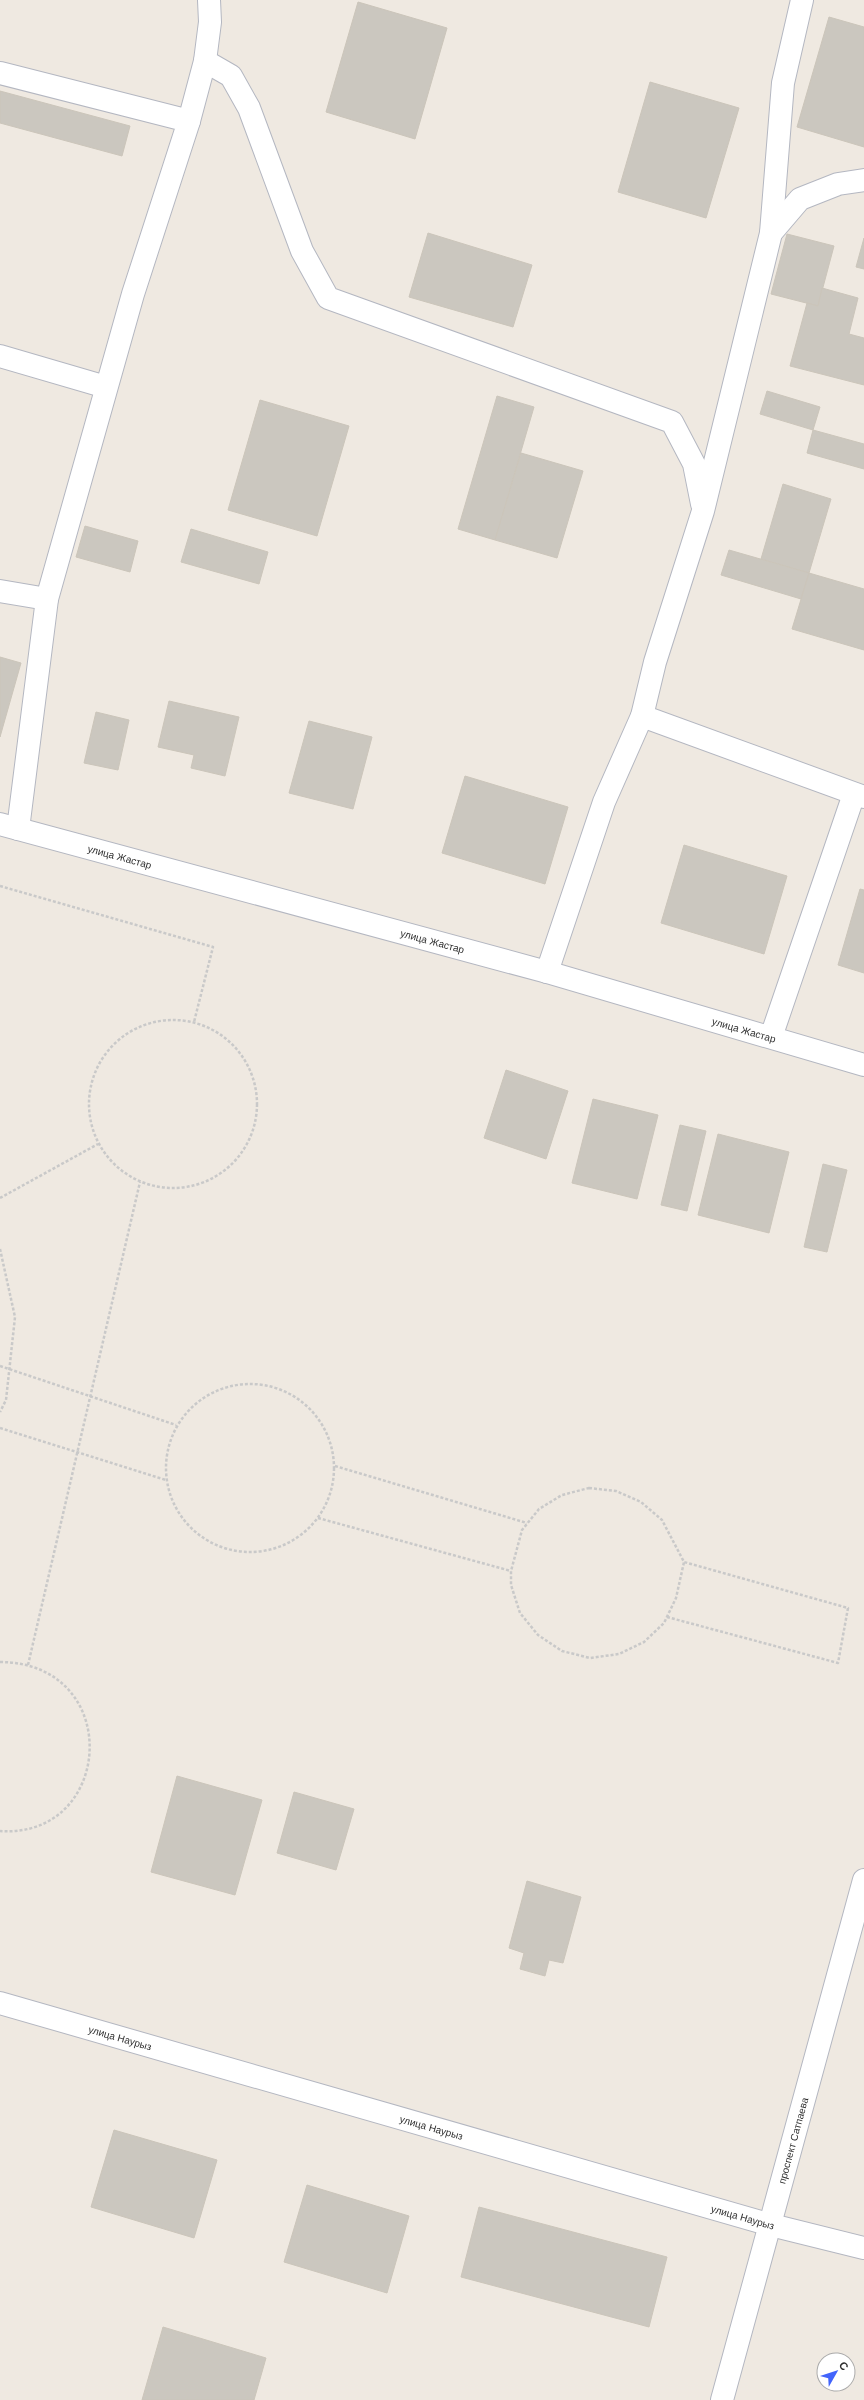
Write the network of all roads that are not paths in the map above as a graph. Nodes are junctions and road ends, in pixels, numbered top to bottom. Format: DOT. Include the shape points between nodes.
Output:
graph roads {
  1 [pos="209,0"];
  2 [pos="802,0"];
  3 [pos="205,61"];
  4 [pos="0,73"];
  5 [pos="189,121"];
  6 [pos="864,180"];
  7 [pos="771,233"];
  8 [pos="0,356"];
  9 [pos="106,387"];
  10 [pos="703,512"];
  11 [pos="0,591"];
  12 [pos="47,599"];
  13 [pos="642,716"];
  14 [pos="859,796"];
  15 [pos="9,826"];
  16 [pos="547,972"];
  17 [pos="770,1037"];
  18 [pos="864,1065"];
  19 [pos="864,1880"];
  20 [pos="0,2003"];
  21 [pos="771,2225"];
  22 [pos="864,2248"];
  23 [pos="722,2400"];
  1 -- 3 [label="street" via="210,22"];
  2 -- 7 [label="street" via="783,83"];
  3 -- 5 [label="street"];
  3 -- 10 [label="street" via="231,76 248,108 302,251 328,298 672,422 694,464"];
  4 -- 5 [label="street"];
  5 -- 9 [label="street"];
  6 -- 7 [label="street" via="838,184 800,199"];
  7 -- 10 [label="street"];
  8 -- 9 [label="street"];
  9 -- 12 [label="street"];
  10 -- 13 [label="street" via="655,662"];
  11 -- 12 [label="street"];
  12 -- 15 [label="street"];
  13 -- 14 [label="street"];
  13 -- 16 [label="street" via="604,802"];
  14 -- 17 [label="street"];
  15 -- 16 [label="street, улица Жастар"];
  16 -- 17 [label="street, улица Жастар"];
  17 -- 18 [label="street, улица Жастар"];
  19 -- 21 [label="street, проспект Сатпаева"];
  20 -- 21 [label="street, улица Наурыз"];
  21 -- 22 [label="street, улица Наурыз"];
  21 -- 23 [label="street, проспект Сатпаева"];
}
